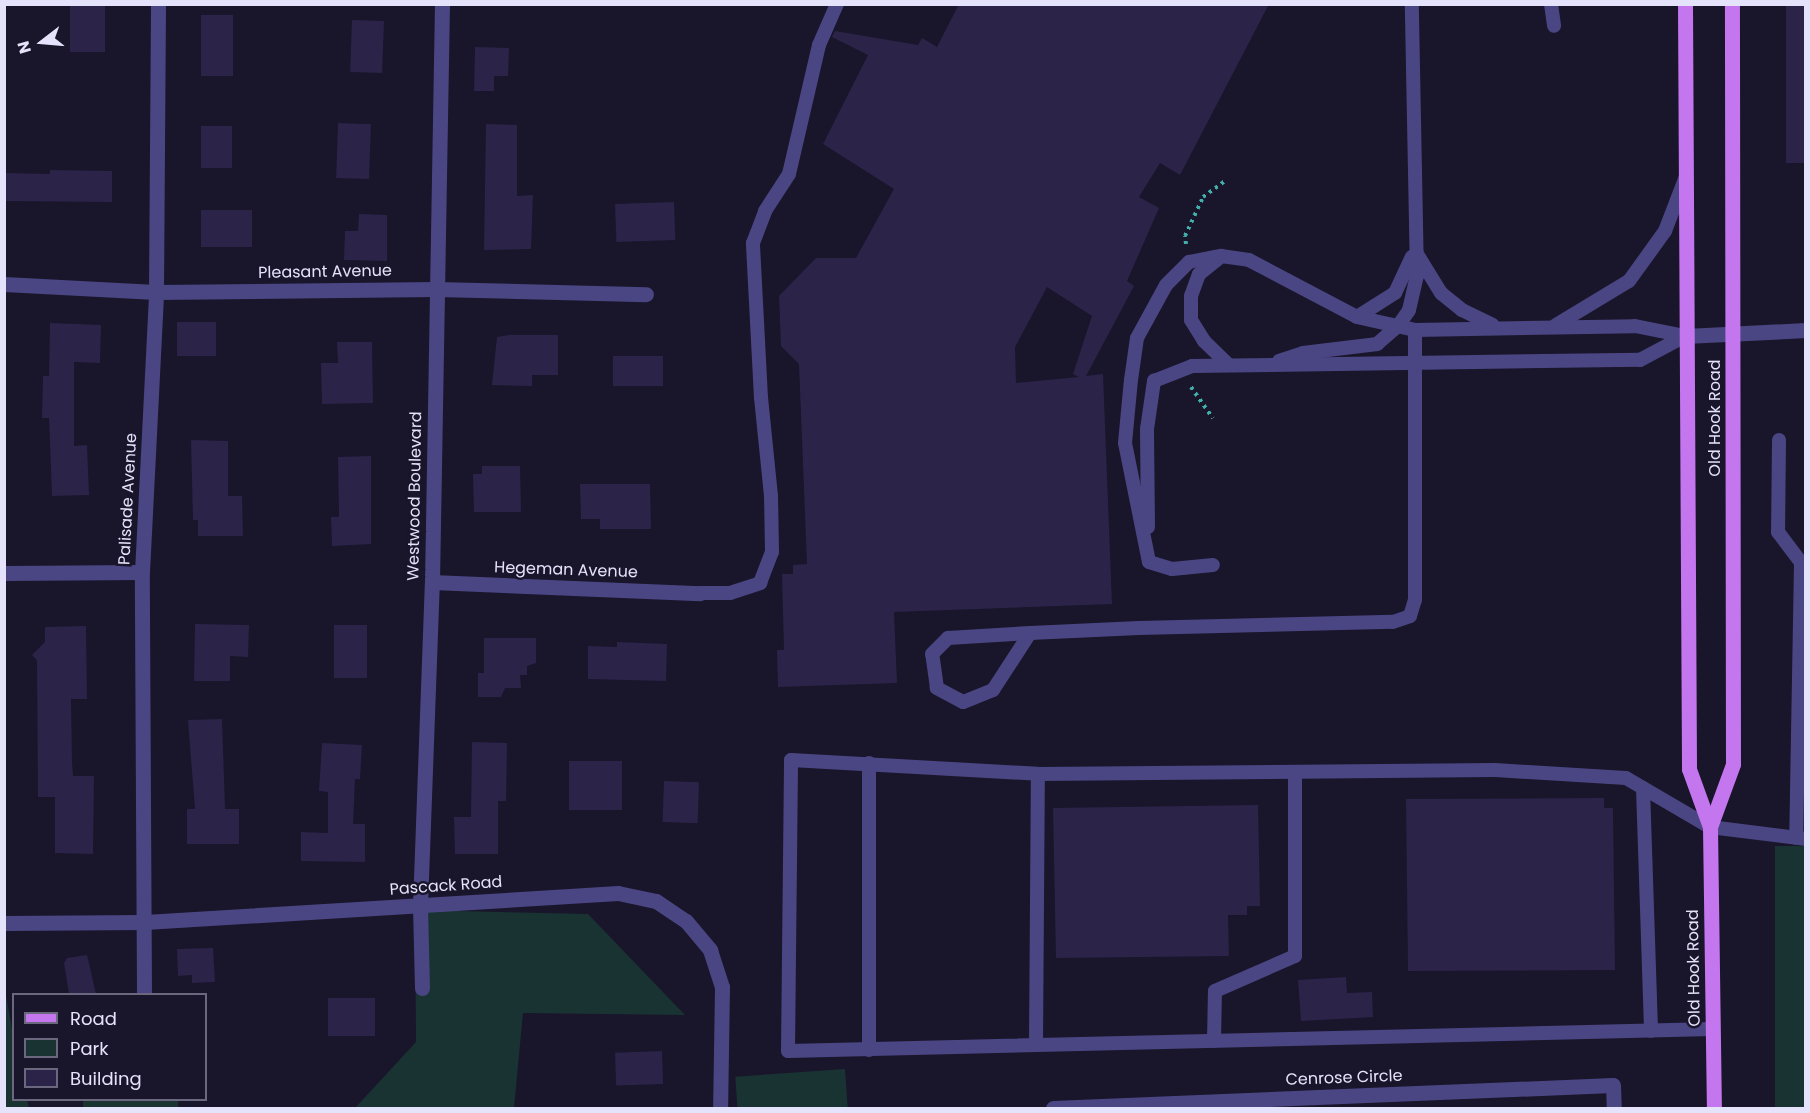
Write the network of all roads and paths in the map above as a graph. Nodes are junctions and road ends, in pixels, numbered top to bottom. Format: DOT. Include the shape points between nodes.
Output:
graph roads {
  1 [pos="158,4"];
  2 [pos="442,4"];
  3 [pos="837,4"];
  4 [pos="1412,4"];
  5 [pos="1551,4"];
  6 [pos="1685,4"];
  7 [pos="1732,4"];
  8 [pos="1554,26"];
  9 [pos="1688,171"];
  10 [pos="1226,180"];
  11 [pos="1414,249"];
  12 [pos="1221,256"];
  13 [pos="1190,262"];
  14 [pos="4,284"];
  15 [pos="436,289"];
  16 [pos="156,292"];
  17 [pos="646,294"];
  18 [pos="1357,317"];
  19 [pos="1398,326"];
  20 [pos="1497,327"];
  21 [pos="1553,327"];
  22 [pos="1415,330"];
  23 [pos="1806,330"];
  24 [pos="1733,335"];
  25 [pos="1685,336"];
  26 [pos="1228,364"];
  27 [pos="1415,364"];
  28 [pos="1267,365"];
  29 [pos="1779,440"];
  30 [pos="1149,562"];
  31 [pos="1213,565"];
  32 [pos="142,572"];
  33 [pos="4,573"];
  34 [pos="432,582"];
  35 [pos="699,593"];
  36 [pos="1030,633"];
  37 [pos="869,763"];
  38 [pos="1295,772"];
  39 [pos="1038,774"];
  40 [pos="1643,788"];
  41 [pos="1710,827"];
  42 [pos="1801,839"];
  43 [pos="420,906"];
  44 [pos="145,922"];
  45 [pos="4,923"];
  46 [pos="422,988"];
  47 [pos="144,993"];
  48 [pos="1713,1029"];
  49 [pos="1651,1031"];
  50 [pos="1214,1041"];
  51 [pos="1036,1044"];
  52 [pos="869,1050"];
  53 [pos="720,1108"];
  54 [pos="1053,1108"];
  55 [pos="1614,1108"];
  56 [pos="1714,1108"];
  1 -- 16 [label="street, Palisade Avenue"];
  2 -- 15 [label="street, Westwood Boulevard"];
  3 -- 35 [label="lane" via="819,45 789,174 765,211 753,243 761,398 771,496 771,552 760,583 730,593"];
  4 -- 11 [label="lane"];
  5 -- 8 [label="lane"];
  6 -- 9 [label="main road, Old Hook Road"];
  7 -- 24 [label="main road, Old Hook Road"];
  9 -- 21 [label="lane" via="1665,231 1629,281"];
  9 -- 25 [label="main road, Old Hook Road"];
  10 -- 13 [label="path" via="1203,197 1185,236"];
  11 -- 18 [label="lane" via="1408,271 1395,292"];
  11 -- 19 [label="lane" via="1417,276 1409,310"];
  11 -- 20 [label="lane" via="1441,293 1462,310"];
  12 -- 13 [label="lane"];
  12 -- 18 [label="lane" via="1249,260"];
  12 -- 26 [label="lane" via="1198,274 1191,296 1191,320 1204,341"];
  13 -- 30 [label="lane" via="1166,285 1137,338 1131,380 1125,443"];
  14 -- 16 [label="street, Pleasant Avenue"];
  15 -- 16 [label="street, Pleasant Avenue"];
  15 -- 17 [label="street, Pleasant Avenue"];
  15 -- 34 [label="street, Westwood Boulevard"];
  16 -- 32 [label="street, Palisade Avenue"];
  18 -- 19 [label="lane"];
  19 -- 22 [label="lane"];
  19 -- 28 [label="lane" via="1377,344 1303,353"];
  20 -- 21 [label="lane"];
  20 -- 22 [label="lane"];
  21 -- 25 [label="lane" via="1635,326"];
  22 -- 27 [label="lane"];
  23 -- 24 [label="street"];
  24 -- 25 [label="street"];
  24 -- 41 [label="main road, Old Hook Road" via="1733,764"];
  25 -- 27 [label="lane" via="1640,360"];
  25 -- 41 [label="main road, Old Hook Road" via="1689,769"];
  26 -- 28 [label="lane"];
  26 -- 30 [label="lane" via="1192,366 1154,381 1147,429"];
  27 -- 28 [label="lane"];
  27 -- 36 [label="lane" via="1415,600 1410,616 1393,622"];
  29 -- 42 [label="lane" via="1778,532 1801,563"];
  30 -- 31 [label="lane" via="1172,569"];
  32 -- 33 [label="street"];
  32 -- 44 [label="street, Palisade Avenue"];
  34 -- 35 [label="street, Hegeman Avenue"];
  34 -- 43 [label="street, Westwood Boulevard"];
  36 -- 36 [label="lane" via="948,638 932,654 938,688 963,702 993,690"];
  37 -- 39 [label="lane"];
  37 -- 52 [label="lane"];
  37 -- 52 [label="lane" via="791,760 788,1051"];
  38 -- 39 [label="lane"];
  38 -- 40 [label="lane" via="1495,770 1626,778"];
  38 -- 50 [label="lane" via="1295,956 1215,991"];
  39 -- 51 [label="lane"];
  40 -- 41 [label="lane"];
  40 -- 49 [label="lane"];
  41 -- 42 [label="lane"];
  41 -- 48 [label="main road, Old Hook Road"];
  43 -- 44 [label="street, Pascack Road"];
  43 -- 46 [label="street, Westwood Boulevard"];
  43 -- 53 [label="street, Pascack Road" via="618,893 656,901 686,921 710,950 722,987"];
  44 -- 45 [label="street, Pascack Road"];
  44 -- 47 [label="street, Palisade Avenue"];
  48 -- 49 [label="lane"];
  48 -- 56 [label="main road, Old Hook Road"];
  49 -- 50 [label="lane"];
  50 -- 51 [label="lane"];
  51 -- 52 [label="lane"];
  54 -- 55 [label="street, Cenrose Circle" via="1613,1085"];
}
